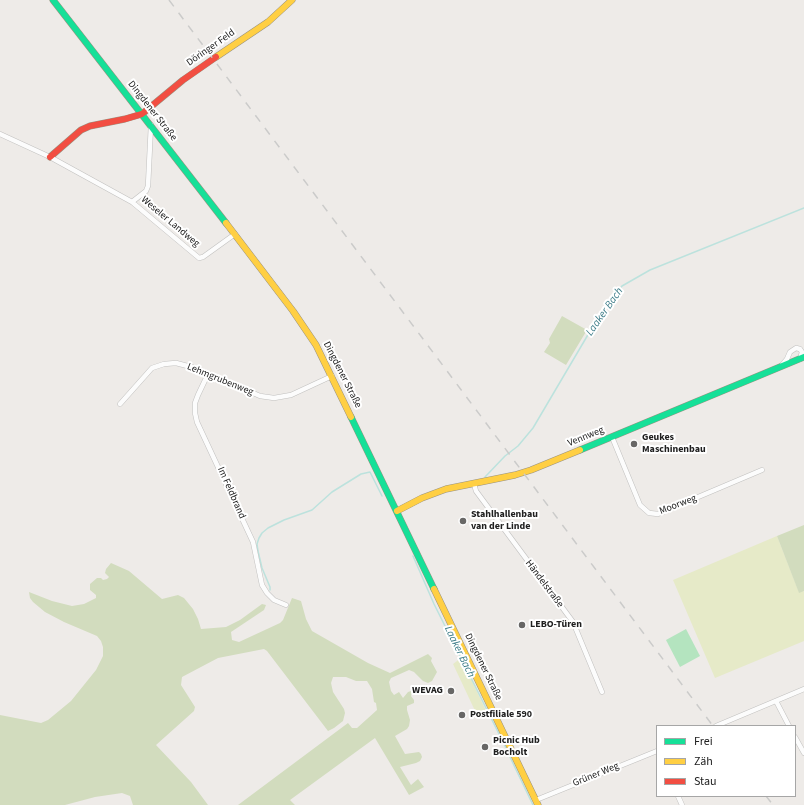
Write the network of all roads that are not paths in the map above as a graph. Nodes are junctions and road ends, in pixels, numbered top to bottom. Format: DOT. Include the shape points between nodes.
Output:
graph roads {
  1 [pos="53,0"];
  2 [pos="292,0"];
  3 [pos="142,114"];
  4 [pos="151,125"];
  5 [pos="0,134"];
  6 [pos="50,157"];
  7 [pos="132,202"];
  8 [pos="235,234"];
  9 [pos="802,358"];
  10 [pos="778,368"];
  11 [pos="208,374"];
  12 [pos="332,376"];
  13 [pos="120,404"];
  14 [pos="612,437"];
  15 [pos="762,470"];
  16 [pos="474,484"];
  17 [pos="397,511"];
  18 [pos="286,605"];
  19 [pos="804,689"];
  20 [pos="602,692"];
  21 [pos="776,701"];
  22 [pos="718,725"];
  23 [pos="788,725"];
  24 [pos="796,739"];
  25 [pos="656,751"];
  26 [pos="804,753"];
  27 [pos="537,803"];
  1 -- 3 [label="main road, Dingdener Straße"];
  2 -- 3 [label="main road, Döringer Feld" via="268,22 184,80"];
  3 -- 4 [label="main road, Dingdener Straße"];
  3 -- 6 [label="main road" via="81,130"];
  4 -- 7 [label="street, Weseler Landweg" via="148,186 146,191"];
  4 -- 8 [label="main road, Dingdener Straße"];
  5 -- 6 [label="street, Weseler Landweg"];
  6 -- 7 [label="street, Weseler Landweg"];
  7 -- 8 [label="street, Weseler Landweg" via="199,258"];
  8 -- 12 [label="main road, Dingdener Straße" via="308,333"];
  9 -- 10 [label="main road, Vennweg"];
  9 -- 10 [label="street, Vennweg" via="800,349 792,349 785,362"];
  10 -- 14 [label="main road, Vennweg"];
  11 -- 12 [label="street, Lehmgrubenweg" via="260,396 274,398 291,395"];
  11 -- 13 [label="street, Lehmgrubenweg" via="176,363 152,368"];
  11 -- 18 [label="street, Im Feldbrand" via="195,404 197,422 253,542 262,585 274,600"];
  12 -- 17 [label="main road, Dingdener Straße"];
  14 -- 15 [label="street, Moorweg" via="640,505 649,513 658,514"];
  14 -- 16 [label="main road, Vennweg" via="523,473"];
  16 -- 17 [label="main road, Vennweg" via="436,493"];
  16 -- 20 [label="street, Händelstraße" via="476,492 573,622"];
  17 -- 27 [label="main road, Dingdener Straße"];
  19 -- 21 [label="street"];
  21 -- 22 [label="street"];
  21 -- 23 [label="street"];
  24 -- 26 [label="street"];
  25 -- 27 [label="street, Grüner Weg"];
}
